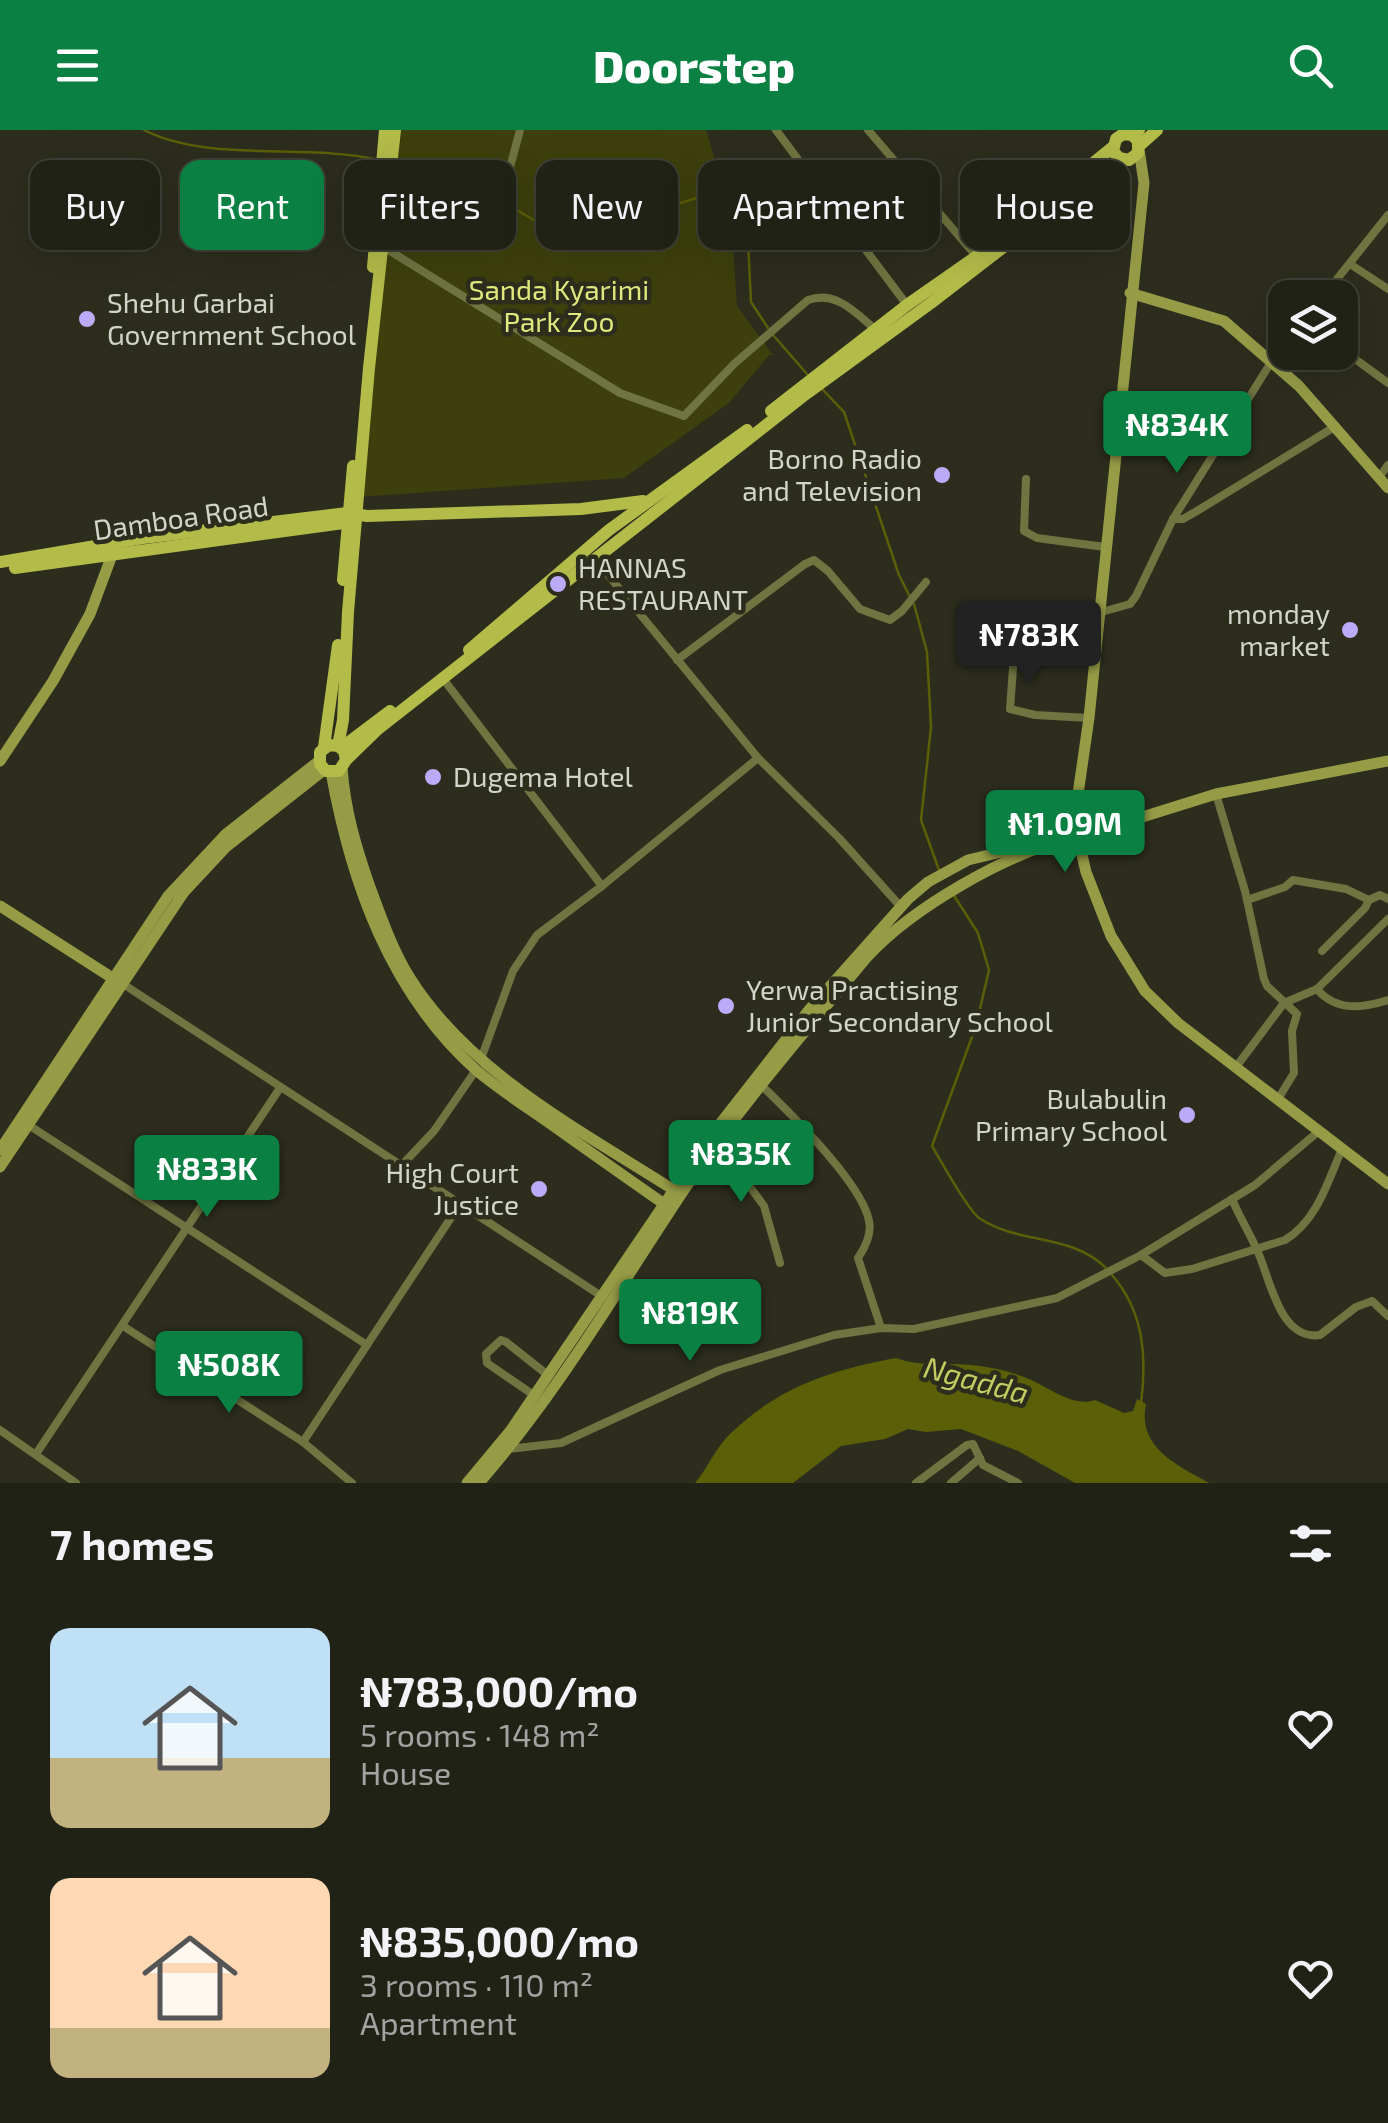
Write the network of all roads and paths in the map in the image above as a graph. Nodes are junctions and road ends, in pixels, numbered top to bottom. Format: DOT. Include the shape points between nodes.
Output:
graph roads {
  1 [pos="385,130"];
  2 [pos="395,130"];
  3 [pos="520,130"];
  4 [pos="776,130"];
  5 [pos="868,130"];
  6 [pos="1157,130"];
  7 [pos="1133,137"];
  8 [pos="1112,140"];
  9 [pos="386,160"];
  10 [pos="389,160"];
  11 [pos="512,160"];
  12 [pos="1126,160"];
  13 [pos="1130,165"];
  14 [pos="1144,183"];
  15 [pos="1388,215"];
  16 [pos="379,250"];
  17 [pos="384,250"];
  18 [pos="387,250"];
  19 [pos="999,250"];
  20 [pos="977,257"];
  21 [pos="1350,264"];
  22 [pos="1337,280"];
  23 [pos="1388,289"];
  24 [pos="1130,292"];
  25 [pos="908,305"];
  26 [pos="876,330"];
  27 [pos="854,352"];
  28 [pos="1268,357"];
  29 [pos="1358,361"];
  30 [pos="1268,362"];
  31 [pos="1281,370"];
  32 [pos="1388,383"];
  33 [pos="799,393"];
  34 [pos="1336,426"];
  35 [pos="1384,471"];
  36 [pos="1026,479"];
  37 [pos="1388,488"];
  38 [pos="647,500"];
  39 [pos="581,509"];
  40 [pos="355,518"];
  41 [pos="1173,520"];
  42 [pos="609,530"];
  43 [pos="1105,547"];
  44 [pos="115,548"];
  45 [pos="595,559"];
  46 [pos="0,562"];
  47 [pos="0,570"];
  48 [pos="924,586"];
  49 [pos="1098,613"];
  50 [pos="1016,614"];
  51 [pos="677,660"];
  52 [pos="444,680"];
  53 [pos="1088,718"];
  54 [pos="343,720"];
  55 [pos="360,730"];
  56 [pos="758,758"];
  57 [pos="333,759"];
  58 [pos="0,761"];
  59 [pos="1388,761"];
  60 [pos="1216,794"];
  61 [pos="1081,828"];
  62 [pos="602,886"];
  63 [pos="1388,899"];
  64 [pos="1247,900"];
  65 [pos="1370,900"];
  66 [pos="0,906"];
  67 [pos="901,906"];
  68 [pos="1388,919"];
  69 [pos="1322,951"];
  70 [pos="119,981"];
  71 [pos="1317,989"];
  72 [pos="1388,1000"];
  73 [pos="1284,1004"];
  74 [pos="478,1064"];
  75 [pos="1236,1067"];
  76 [pos="761,1085"];
  77 [pos="280,1088"];
  78 [pos="1278,1100"];
  79 [pos="27,1124"];
  80 [pos="1318,1131"];
  81 [pos="717,1142"];
  82 [pos="1342,1149"];
  83 [pos="0,1150"];
  84 [pos="401,1166"];
  85 [pos="0,1167"];
  86 [pos="1388,1184"];
  87 [pos="677,1192"];
  88 [pos="1232,1198"];
  89 [pos="460,1204"];
  90 [pos="669,1207"];
  91 [pos="186,1229"];
  92 [pos="1257,1249"];
  93 [pos="1141,1255"];
  94 [pos="780,1263"];
  95 [pos="602,1297"];
  96 [pos="1388,1316"];
  97 [pos="123,1326"];
  98 [pos="881,1328"];
  99 [pos="367,1345"];
  100 [pos="549,1376"];
  101 [pos="535,1396"];
  102 [pos="0,1430"];
  103 [pos="303,1442"];
  104 [pos="508,1449"];
  105 [pos="36,1454"];
  106 [pos="980,1458"];
  107 [pos="1014,1482"];
  108 [pos="76,1483"];
  109 [pos="352,1483"];
  110 [pos="467,1483"];
  111 [pos="479,1483"];
  112 [pos="916,1483"];
  113 [pos="951,1483"];
  1 -- 9 [label="main road"];
  2 -- 10 [label="main road"];
  3 -- 11 [label="street"];
  4 -- 25 [label="street"];
  5 -- 20 [label="street"];
  6 -- 7 [label="main road"];
  7 -- 8 [label="main road"];
  7 -- 12 [label="main road" via="1136,156"];
  7 -- 14 [label="main road"];
  8 -- 12 [label="main road" via="1115,154"];
  8 -- 20 [label="main road"];
  13 -- 14 [label="main road"];
  14 -- 24 [label="main road"];
  15 -- 21 [label="street"];
  16 -- 40 [label="main road"];
  17 -- 40 [label="main road"];
  18 -- 26 [label="street" via="620,392 684,416 808,300 819,296 848,306"];
  19 -- 27 [label="main road"];
  20 -- 25 [label="main road"];
  21 -- 22 [label="street"];
  21 -- 23 [label="street"];
  24 -- 28 [label="main road" via="1224,320"];
  24 -- 43 [label="main road"];
  25 -- 26 [label="main road"];
  26 -- 27 [label="main road"];
  27 -- 33 [label="main road"];
  29 -- 32 [label="street"];
  30 -- 41 [label="street"];
  31 -- 34 [label="main road"];
  33 -- 38 [label="main road"];
  33 -- 45 [label="main road"];
  34 -- 35 [label="main road"];
  34 -- 41 [label="street"];
  35 -- 37 [label="main road"];
  36 -- 43 [label="street" via="1024,531"];
  38 -- 39 [label="main road, Damboa Road"];
  38 -- 42 [label="main road"];
  39 -- 40 [label="main road, Damboa Road"];
  39 -- 42 [label="main road"];
  40 -- 44 [label="main road, Damboa Road"];
  40 -- 54 [label="main road"];
  40 -- 57 [label="main road" via="337,653"];
  41 -- 49 [label="street" via="1130,604"];
  42 -- 55 [label="main road" via="456,660"];
  43 -- 49 [label="main road"];
  44 -- 46 [label="main road, Damboa Road"];
  44 -- 47 [label="main road, Damboa Road"];
  44 -- 58 [label="main road" via="90,614"];
  45 -- 51 [label="street"];
  45 -- 52 [label="main road"];
  48 -- 51 [label="street" via="890,620 860,609 814,560"];
  49 -- 53 [label="main road"];
  50 -- 53 [label="street" via="1010,709"];
  51 -- 56 [label="street"];
  52 -- 57 [label="main road"];
  52 -- 62 [label="street"];
  53 -- 61 [label="main road"];
  54 -- 55 [label="main road"];
  54 -- 57 [label="main road"];
  55 -- 57 [label="main road"];
  56 -- 62 [label="street"];
  56 -- 67 [label="street"];
  57 -- 70 [label="main road" via="200,860 168,896"];
  57 -- 74 [label="main road" via="348,856 376,930 429,1019"];
  59 -- 60 [label="main road"];
  60 -- 61 [label="main road"];
  60 -- 64 [label="street"];
  61 -- 67 [label="main road" via="968,860"];
  61 -- 75 [label="main road" via="1086,872 1111,936 1145,991"];
  61 -- 76 [label="main road" via="974,880 892,930"];
  62 -- 74 [label="street" via="550,923 519,959"];
  63 -- 65 [label="street"];
  64 -- 65 [label="street" via="1293,880"];
  64 -- 73 [label="street" via="1264,979"];
  65 -- 69 [label="street"];
  66 -- 70 [label="main road"];
  67 -- 87 [label="main road" via="799,1023 709,1138"];
  68 -- 71 [label="street"];
  70 -- 77 [label="street"];
  70 -- 79 [label="main road"];
  70 -- 83 [label="main road"];
  71 -- 72 [label="street" via="1346,1006"];
  71 -- 73 [label="street"];
  73 -- 75 [label="street"];
  73 -- 78 [label="street" via="1297,1014 1294,1073"];
  74 -- 84 [label="street" via="434,1131"];
  74 -- 87 [label="main road"];
  74 -- 90 [label="main road"];
  75 -- 78 [label="main road"];
  76 -- 81 [label="main road"];
  76 -- 98 [label="street" via="814,1138 862,1204 870,1222 858,1258"];
  77 -- 84 [label="street"];
  77 -- 91 [label="street"];
  78 -- 80 [label="main road"];
  79 -- 85 [label="main road"];
  79 -- 91 [label="street"];
  80 -- 82 [label="main road"];
  80 -- 88 [label="street"];
  81 -- 87 [label="main road"];
  81 -- 94 [label="street" via="764,1206"];
  82 -- 86 [label="main road"];
  82 -- 92 [label="street" via="1320,1201 1296,1234"];
  84 -- 89 [label="street"];
  87 -- 90 [label="main road"];
  88 -- 92 [label="street"];
  88 -- 93 [label="street"];
  89 -- 95 [label="street"];
  89 -- 99 [label="street"];
  90 -- 95 [label="main road"];
  90 -- 104 [label="main road" via="612,1303"];
  91 -- 97 [label="street"];
  91 -- 99 [label="street"];
  92 -- 93 [label="street" via="1166,1273"];
  92 -- 96 [label="street" via="1276,1301 1304,1334 1320,1335 1372,1300"];
  93 -- 98 [label="street" via="1058,1298 914,1329"];
  95 -- 100 [label="main road"];
  97 -- 103 [label="street"];
  97 -- 105 [label="street"];
  98 -- 104 [label="street" via="752,1358 562,1444"];
  99 -- 103 [label="street"];
  100 -- 101 [label="main road"];
  100 -- 101 [label="street" via="506,1342 491,1346 487,1363"];
  101 -- 110 [label="main road"];
  102 -- 105 [label="street"];
  103 -- 109 [label="street"];
  104 -- 111 [label="main road"];
  105 -- 108 [label="street"];
  106 -- 107 [label="street"];
  106 -- 112 [label="street" via="967,1445"];
  106 -- 113 [label="street"];
}
